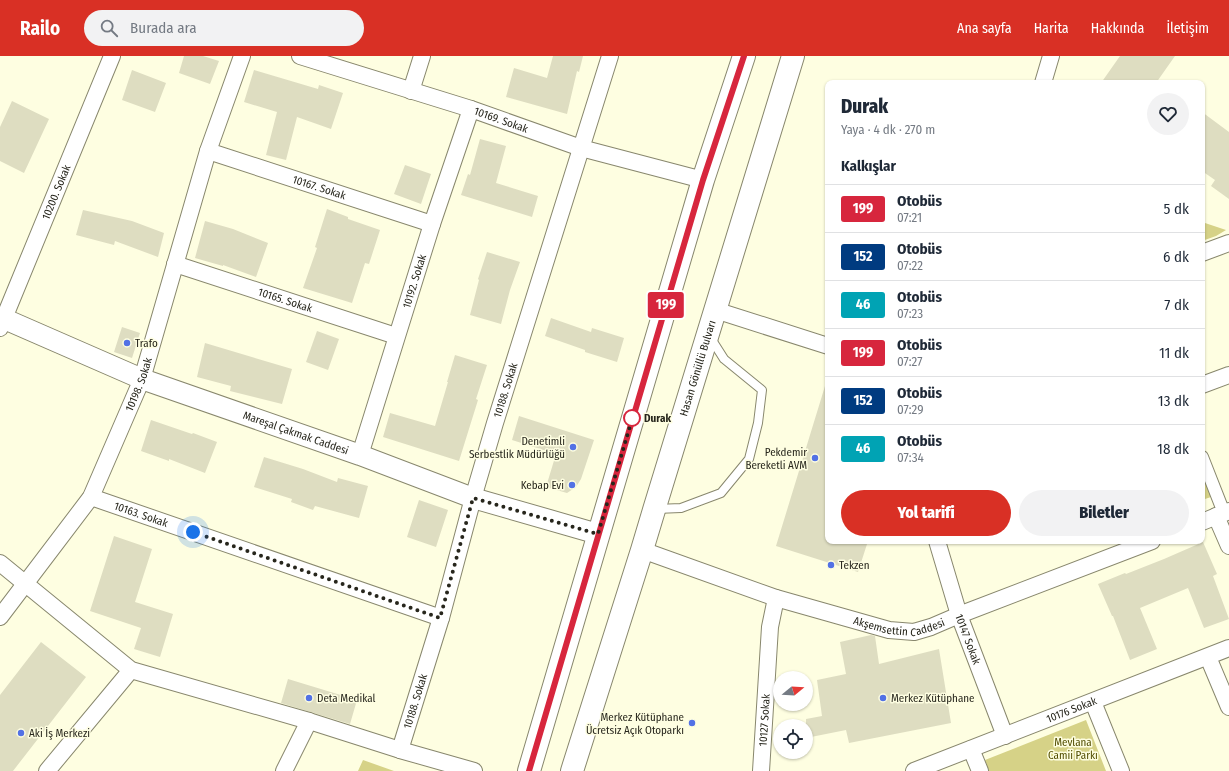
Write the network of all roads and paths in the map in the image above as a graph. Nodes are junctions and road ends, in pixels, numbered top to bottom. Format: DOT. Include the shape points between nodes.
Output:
graph roads {
  1 [pos="112,56"];
  2 [pos="242,56"];
  3 [pos="300,56"];
  4 [pos="422,56"];
  5 [pos="610,56"];
  6 [pos="744,56"];
  7 [pos="794,56"];
  8 [pos="1051,56"];
  9 [pos="1043,80"];
  10 [pos="411,91"];
  11 [pos="471,109"];
  12 [pos="581,148"];
  13 [pos="208,151"];
  14 [pos="703,180"];
  15 [pos="432,224"];
  16 [pos="1229,243"];
  17 [pos="1205,252"];
  18 [pos="175,264"];
  19 [pos="715,310"];
  20 [pos="1,321"];
  21 [pos="708,334"];
  22 [pos="396,336"];
  23 [pos="825,345"];
  24 [pos="1229,375"];
  25 [pos="142,379"];
  26 [pos="1205,384"];
  27 [pos="360,455"];
  28 [pos="1205,468"];
  29 [pos="91,497"];
  30 [pos="473,498"];
  31 [pos="654,510"];
  32 [pos="1218,515"];
  33 [pos="598,534"];
  34 [pos="938,544"];
  35 [pos="1144,544"];
  36 [pos="1229,546"];
  37 [pos="642,550"];
  38 [pos="0,563"];
  39 [pos="26,584"];
  40 [pos="776,598"];
  41 [pos="959,615"];
  42 [pos="0,617"];
  43 [pos="440,618"];
  44 [pos="1229,648"];
  45 [pos="1208,656"];
  46 [pos="131,670"];
  47 [pos="1093,702"];
  48 [pos="1229,707"];
  49 [pos="309,721"];
  50 [pos="1005,736"];
  51 [pos="971,749"];
  52 [pos="400,750"];
  53 [pos="47,771"];
  54 [pos="284,771"];
  55 [pos="474,771"];
  56 [pos="529,771"];
  57 [pos="572,771"];
  58 [pos="761,771"];
  59 [pos="914,771"];
  60 [pos="980,771"];
  61 [pos="1121,771"];
  1 -- 20 [label="street, 10200. Sokak"];
  2 -- 13 [label="street, 10198. Sokak"];
  3 -- 10 [label="street, 10169. Sokak"];
  4 -- 10 [label="street"];
  5 -- 12 [label="street, 10188. Sokak"];
  6 -- 14 [label="main road"];
  7 -- 19 [label="main road, Hasan Gönüllü Bulvarı"];
  8 -- 9 [label="street"];
  10 -- 11 [label="street, 10169. Sokak"];
  11 -- 12 [label="street, 10169. Sokak"];
  11 -- 15 [label="street, 10192. Sokak"];
  12 -- 14 [label="street, 10169. Sokak"];
  12 -- 30 [label="street, 10188. Sokak"];
  13 -- 15 [label="street, 10167. Sokak"];
  13 -- 18 [label="street, 10198. Sokak"];
  14 -- 33 [label="main road"];
  15 -- 22 [label="street, 10192. Sokak"];
  16 -- 17 [label="street"];
  18 -- 22 [label="street, 10165. Sokak"];
  18 -- 25 [label="street, 10198. Sokak"];
  19 -- 21 [label="main road, Hasan Gönüllü Bulvarı"];
  19 -- 23 [label="street"];
  20 -- 25 [label="street, Mareşal Çakmak Caddesi"];
  21 -- 31 [label="main road, Hasan Gönüllü Bulvarı"];
  21 -- 31 [label="lane" via="724,358 762,390 758,423 749,459 721,493 681,508"];
  22 -- 27 [label="street, 10192. Sokak"];
  24 -- 26 [label="street"];
  25 -- 27 [label="street, Mareşal Çakmak Caddesi"];
  25 -- 29 [label="street, 10198. Sokak"];
  27 -- 30 [label="street, Mareşal Çakmak Caddesi"];
  28 -- 32 [label="street"];
  29 -- 39 [label="street, 10198. Sokak"];
  29 -- 43 [label="street, 10163. Sokak"];
  30 -- 33 [label="street, Mareşal Çakmak Caddesi"];
  30 -- 43 [label="street, 10188. Sokak"];
  31 -- 37 [label="main road, Hasan Gönüllü Bulvarı"];
  32 -- 36 [label="street"];
  33 -- 56 [label="main road"];
  34 -- 41 [label="street, 10147 Sokak"];
  35 -- 41 [label="street, Akşemsettin Caddesi"];
  37 -- 40 [label="street, Akşemsettin Caddesi"];
  37 -- 57 [label="main road, Hasan Gönüllü Bulvarı"];
  38 -- 39 [label="street"];
  39 -- 42 [label="street, 10198. Sokak"];
  39 -- 46 [label="street"];
  40 -- 41 [label="street, Akşemsettin Caddesi" via="890,630 914,632"];
  40 -- 58 [label="street, 10127 Sokak" via="770,627"];
  41 -- 50 [label="street, 10147 Sokak"];
  43 -- 52 [label="street, 10188. Sokak"];
  44 -- 45 [label="street, 10176 Sokak"];
  45 -- 47 [label="street, 10176 Sokak"];
  45 -- 48 [label="street"];
  46 -- 49 [label="street"];
  46 -- 53 [label="street"];
  47 -- 50 [label="street, 10176 Sokak"];
  47 -- 61 [label="street"];
  49 -- 52 [label="street"];
  49 -- 54 [label="street"];
  50 -- 51 [label="street, 10176 Sokak"];
  51 -- 59 [label="street, 10176 Sokak"];
  51 -- 60 [label="street"];
  52 -- 55 [label="street"];
}
